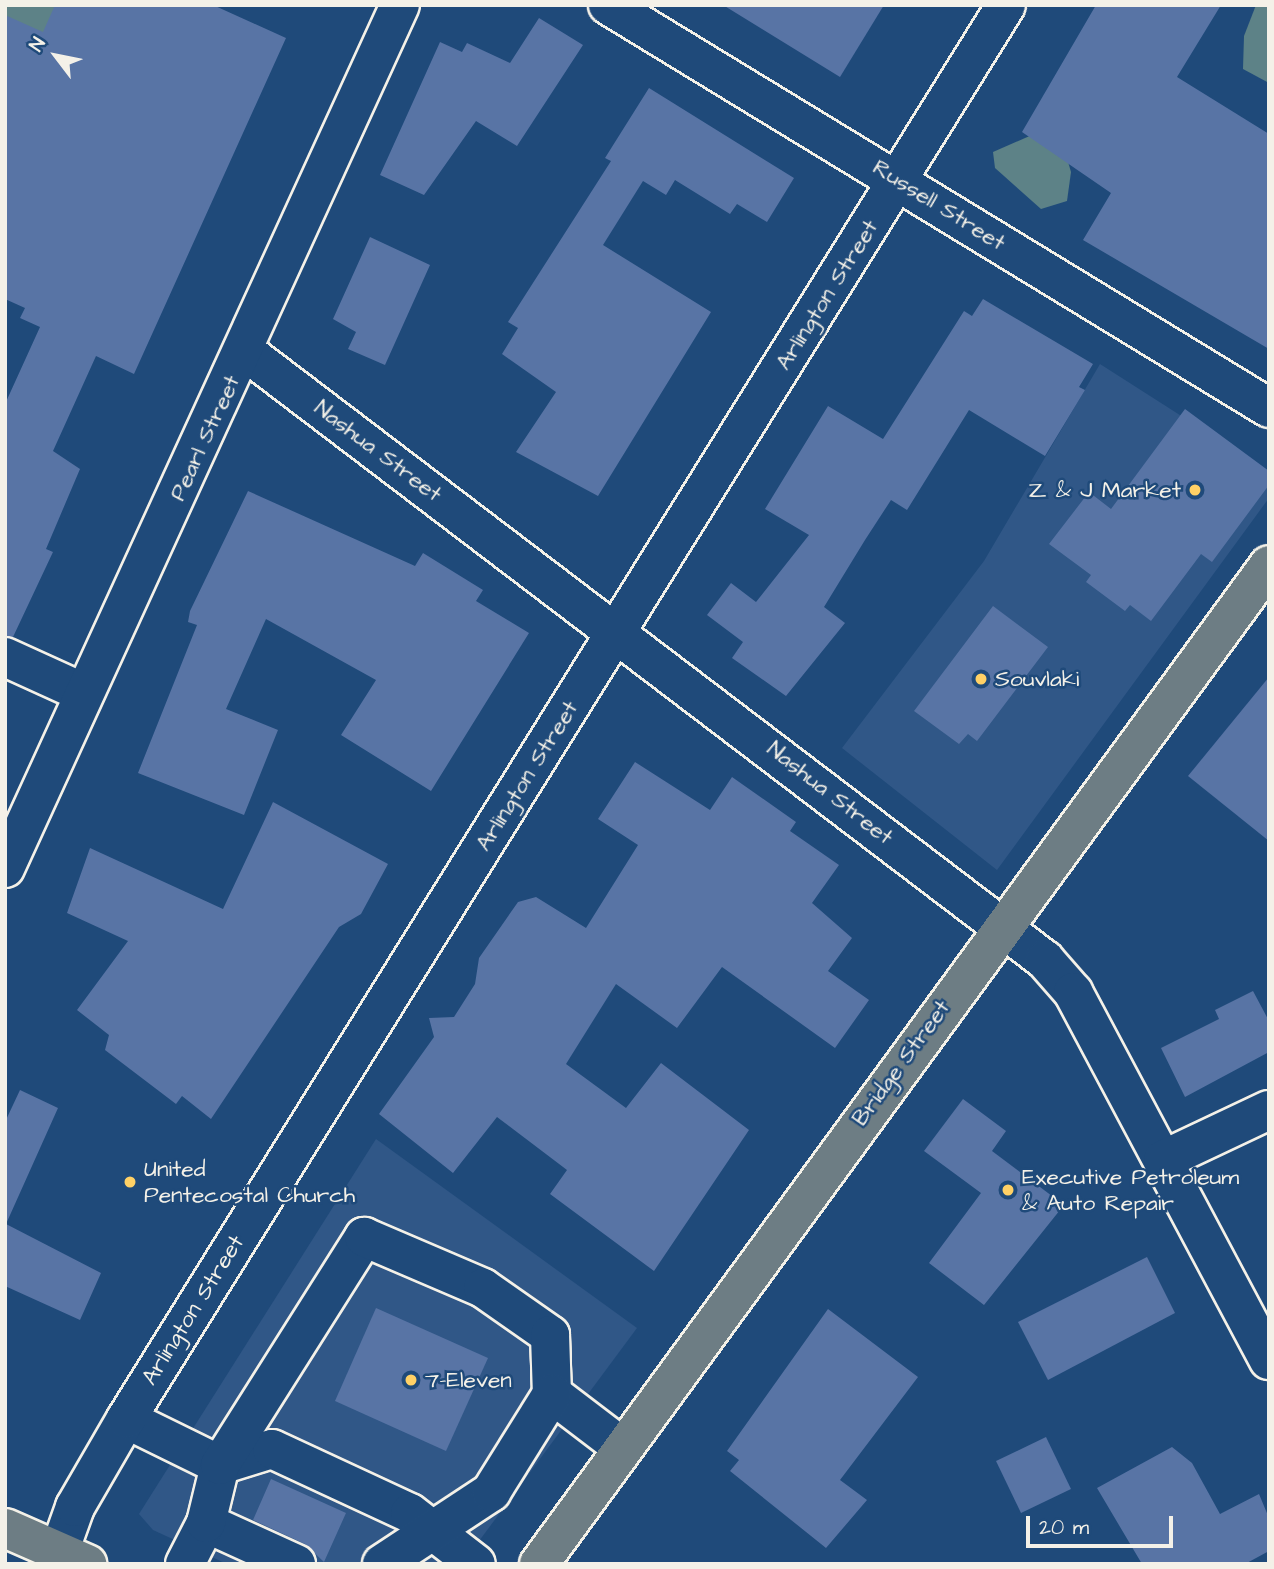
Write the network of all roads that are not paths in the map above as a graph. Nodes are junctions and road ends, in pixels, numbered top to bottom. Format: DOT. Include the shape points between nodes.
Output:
graph roads {
  1 [pos="400,5"];
  2 [pos="608,5"];
  3 [pos="1006,5"];
  4 [pos="898,179"];
  5 [pos="246,352"];
  6 [pos="1269,408"];
  7 [pos="1269,565"];
  8 [pos="618,630"];
  9 [pos="5,657"];
  10 [pos="84,693"];
  11 [pos="5,868"];
  12 [pos="1001,926"];
  13 [pos="1269,1111"];
  14 [pos="1163,1160"];
  15 [pos="1269,1360"];
  16 [pos="552,1394"];
  17 [pos="125,1419"];
  18 [pos="623,1448"];
  19 [pos="220,1465"];
  20 [pos="206,1523"];
  21 [pos="5,1528"];
  22 [pos="437,1532"];
  23 [pos="73,1558"];
  24 [pos="185,1564"];
  25 [pos="296,1564"];
  26 [pos="382,1564"];
  27 [pos="477,1564"];
  28 [pos="538,1564"];
  1 -- 5 [label="street, Pearl Street"];
  2 -- 4 [label="street, Russell Street"];
  3 -- 4 [label="street, Arlington Street"];
  4 -- 6 [label="street, Russell Street"];
  4 -- 8 [label="street, Arlington Street"];
  5 -- 8 [label="street, Nashua Street"];
  5 -- 10 [label="street, Pearl Street"];
  7 -- 12 [label="main road, Bridge Street"];
  8 -- 12 [label="street, Nashua Street"];
  8 -- 17 [label="street, Arlington Street"];
  9 -- 10 [label="street"];
  10 -- 11 [label="street, Pearl Street"];
  12 -- 14 [label="street, Nashua Street" via="1045,960 1073,992"];
  12 -- 18 [label="main road, Bridge Street"];
  13 -- 14 [label="street"];
  14 -- 15 [label="street, Nashua Street"];
  16 -- 18 [label="street"];
  16 -- 19 [label="street" via="550,1335 483,1288 364,1237"];
  16 -- 22 [label="street" via="491,1492"];
  17 -- 19 [label="street"];
  17 -- 23 [label="street, Arlington Street" via="75,1507"];
  18 -- 28 [label="main road, Bridge Street"];
  19 -- 20 [label="street"];
  19 -- 22 [label="street" via="272,1449 411,1513"];
  20 -- 24 [label="street"];
  20 -- 25 [label="street"];
  21 -- 23 [label="main road"];
  22 -- 26 [label="street"];
  22 -- 27 [label="street"];
}
